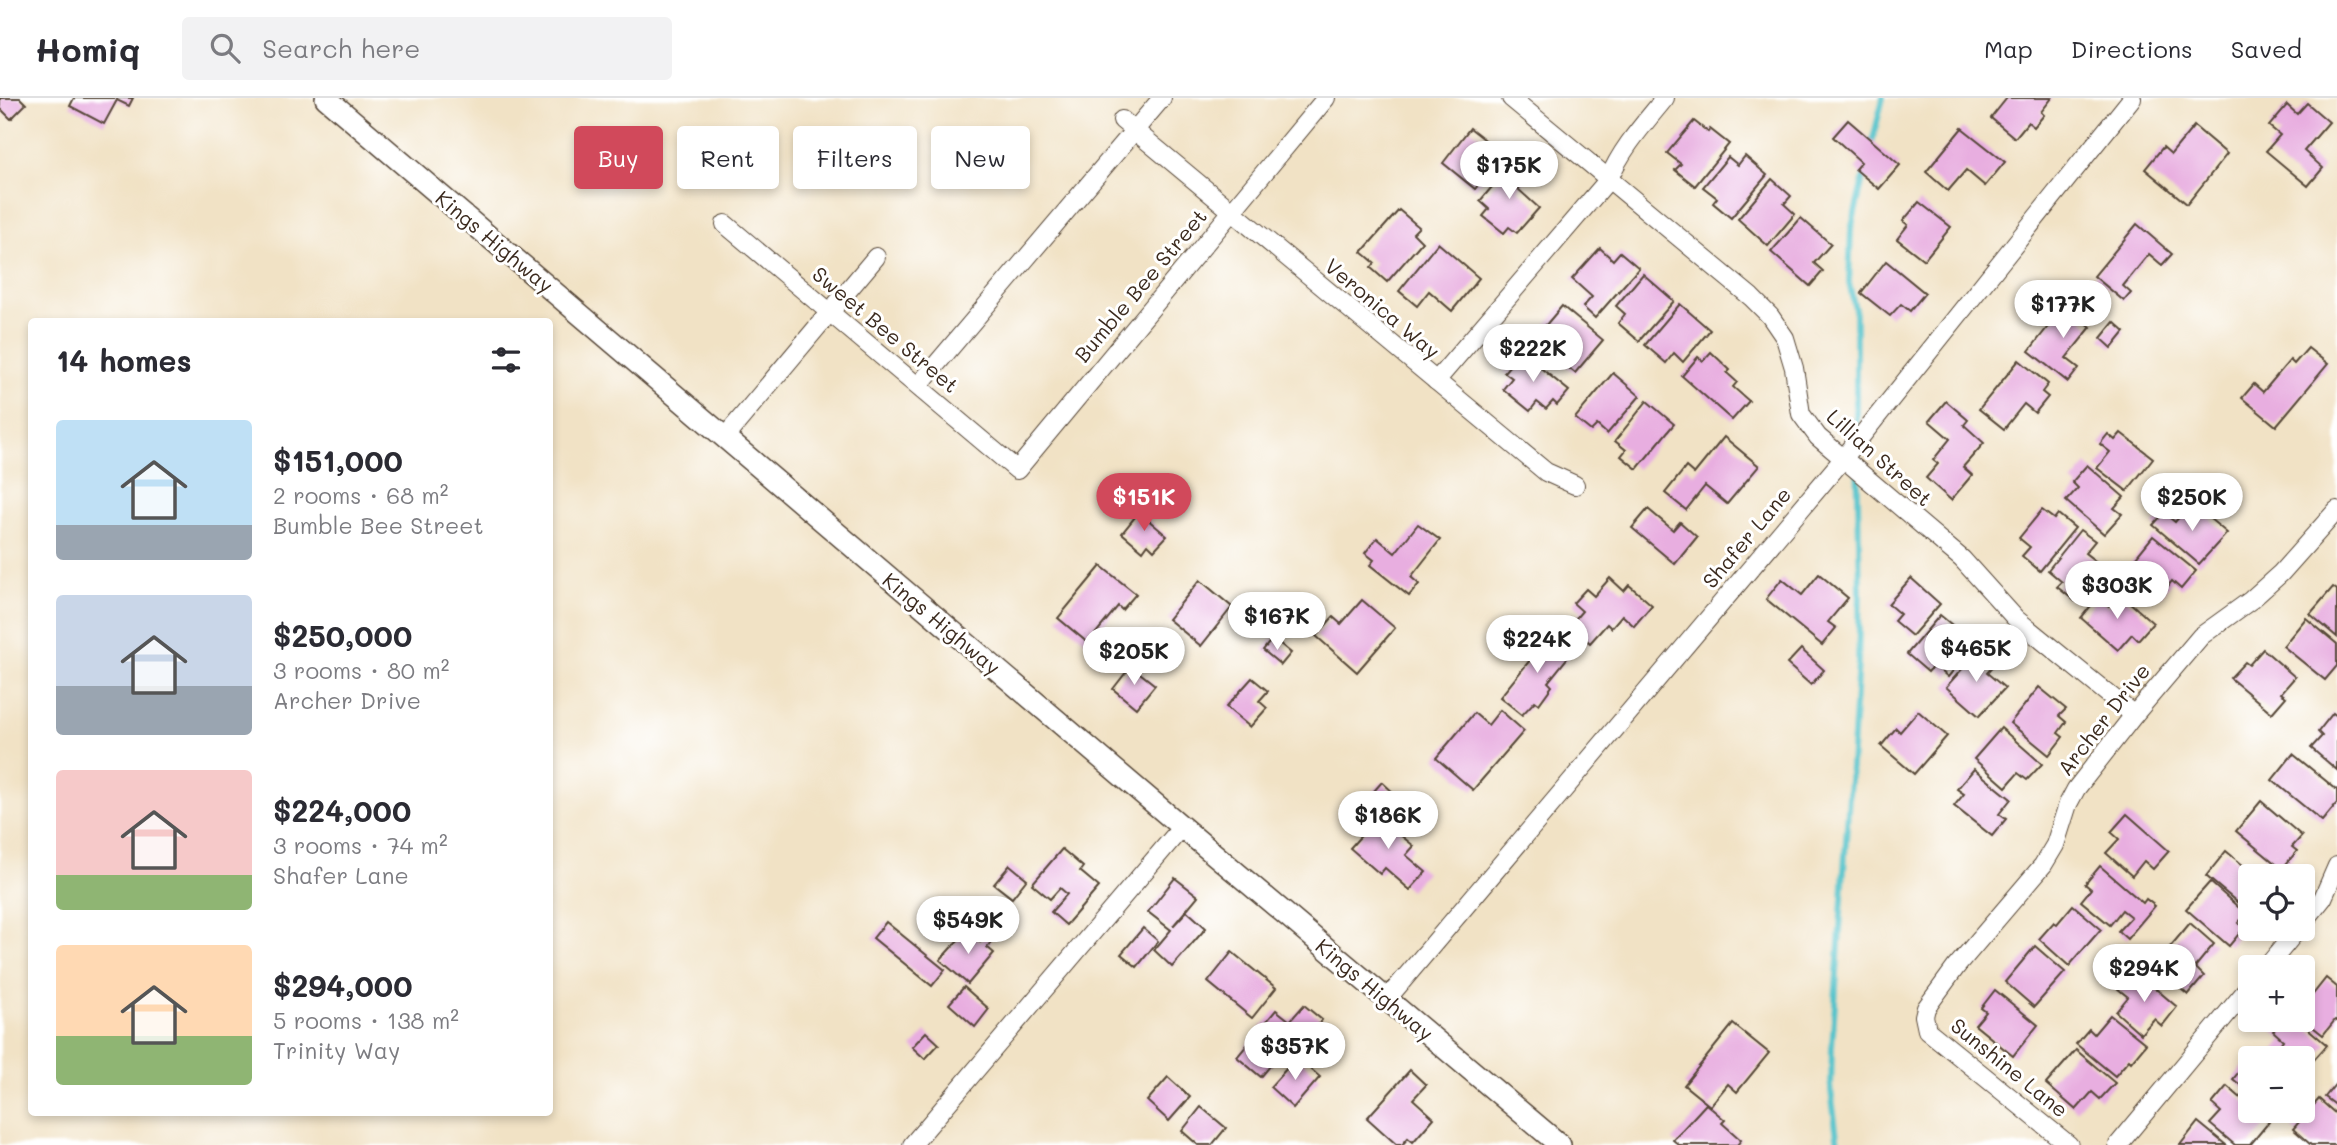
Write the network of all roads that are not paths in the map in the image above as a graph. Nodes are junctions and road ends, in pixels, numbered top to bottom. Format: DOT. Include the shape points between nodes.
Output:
graph roads {
  1 [pos="326,98"];
  2 [pos="1162,98"];
  3 [pos="1325,98"];
  4 [pos="1511,98"];
  5 [pos="1665,98"];
  6 [pos="2132,98"];
  7 [pos="1128,126"];
  8 [pos="1609,179"];
  9 [pos="1231,211"];
  10 [pos="725,224"];
  11 [pos="876,257"];
  12 [pos="830,312"];
  13 [pos="1436,382"];
  14 [pos="918,386"];
  15 [pos="725,437"];
  16 [pos="1843,459"];
  17 [pos="1017,470"];
  18 [pos="1575,485"];
  19 [pos="2337,510"];
  20 [pos="2134,715"];
  21 [pos="1182,827"];
  22 [pos="2337,866"];
  23 [pos="2315,908"];
  24 [pos="2288,941"];
  25 [pos="2277,955"];
  26 [pos="1387,999"];
  27 [pos="2238,1000"];
  28 [pos="1924,1022"];
  29 [pos="912,1145"];
  30 [pos="1560,1145"];
  31 [pos="2069,1145"];
  32 [pos="2118,1145"];
  1 -- 15 [label="street, Kings Highway"];
  2 -- 7 [label="street"];
  3 -- 9 [label="street, Bumble Bee Street"];
  4 -- 8 [label="street, Lillian Street"];
  5 -- 8 [label="street" via="1626,147"];
  6 -- 16 [label="street, Shafer Lane"];
  7 -- 9 [label="street, Veronica Way"];
  7 -- 14 [label="street"];
  8 -- 13 [label="street"];
  8 -- 16 [label="street, Lillian Street" via="1770,316 1785,338 1801,414"];
  9 -- 13 [label="street, Veronica Way"];
  9 -- 17 [label="street, Bumble Bee Street"];
  10 -- 12 [label="street, Sweet Bee Street"];
  11 -- 12 [label="street"];
  12 -- 14 [label="street, Sweet Bee Street"];
  12 -- 15 [label="street"];
  13 -- 18 [label="street, Veronica Way" via="1546,472"];
  14 -- 17 [label="street, Sweet Bee Street"];
  15 -- 21 [label="street, Kings Highway"];
  16 -- 20 [label="street, Lillian Street" via="1962,559 2016,618"];
  16 -- 26 [label="street, Shafer Lane"];
  19 -- 20 [label="street, Archer Drive" via="2281,573 2201,636"];
  20 -- 28 [label="street, Archer Drive" via="2076,789 2043,865 1956,967 1926,1008"];
  21 -- 26 [label="street, Kings Highway"];
  21 -- 29 [label="street"];
  22 -- 23 [label="street"];
  24 -- 25 [label="street"];
  26 -- 30 [label="street, Kings Highway"];
  27 -- 32 [label="street"];
  28 -- 31 [label="street, Sunshine Lane" via="1927,1030"];
}
